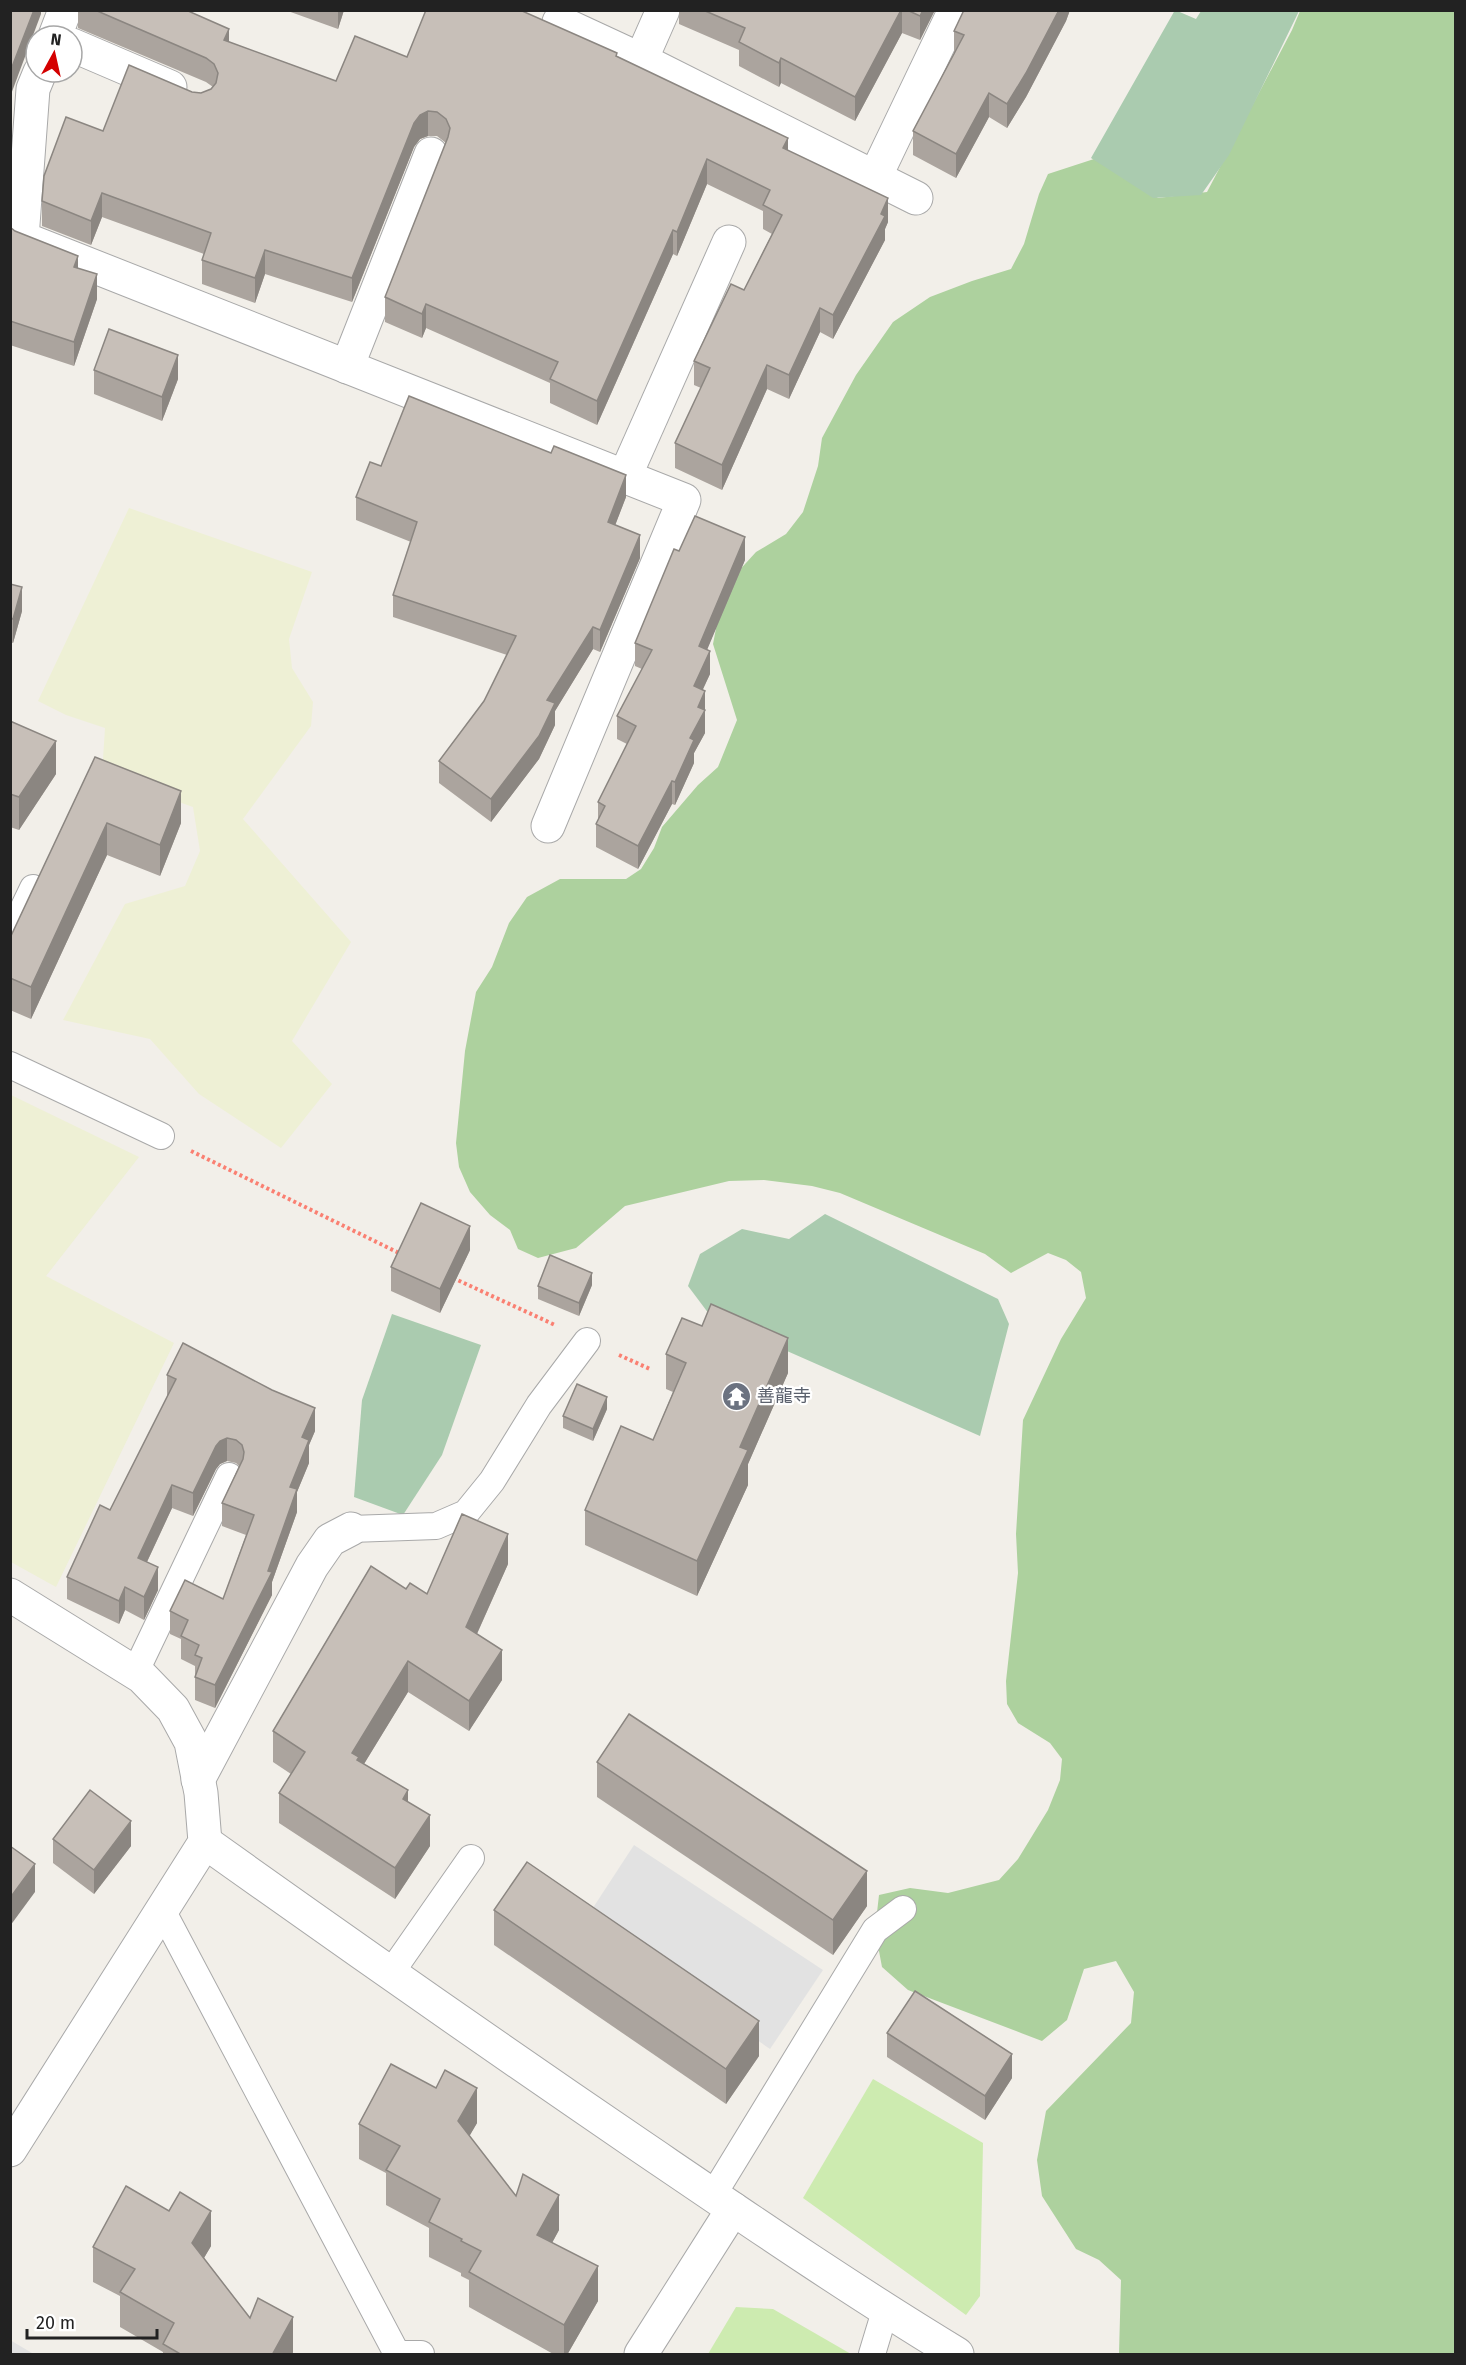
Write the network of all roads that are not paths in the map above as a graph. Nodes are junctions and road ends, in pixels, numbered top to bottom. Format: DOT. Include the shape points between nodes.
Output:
graph roads {
  1 [pos="663,10"];
  2 [pos="955,10"];
  3 [pos="559,22"];
  4 [pos="84,50"];
  5 [pos="641,60"];
  6 [pos="35,84"];
  7 [pos="199,99"];
  8 [pos="431,154"];
  9 [pos="875,177"];
  10 [pos="916,198"];
  11 [pos="729,242"];
  12 [pos="347,367"];
  13 [pos="625,476"];
  14 [pos="548,826"];
  15 [pos="33,888"];
  16 [pos="10,936"];
  17 [pos="10,1065"];
  18 [pos="161,1136"];
  19 [pos="587,1341"];
  20 [pos="229,1476"];
  21 [pos="351,1529"];
  22 [pos="10,1595"];
  23 [pos="135,1673"];
  24 [pos="198,1780"];
  25 [pos="205,1842"];
  26 [pos="471,1858"];
  27 [pos="903,1909"];
  28 [pos="162,1911"];
  29 [pos="390,1974"];
  30 [pos="10,2150"];
  31 [pos="723,2202"];
  32 [pos="885,2311"];
  33 [pos="405,2354"];
  34 [pos="641,2355"];
  35 [pos="872,2355"];
  36 [pos="957,2355"];
  1 -- 5 [label="street"];
  2 -- 9 [label="street"];
  3 -- 5 [label="street"];
  4 -- 7 [label="street"];
  5 -- 9 [label="street"];
  6 -- 12 [label="street" via="22,238"];
  8 -- 12 [label="street"];
  9 -- 10 [label="street"];
  11 -- 13 [label="street"];
  12 -- 13 [label="street"];
  13 -- 14 [label="street" via="684,500"];
  15 -- 16 [label="lane"];
  17 -- 18 [label="lane"];
  19 -- 21 [label="lane" via="466,1513 436,1526"];
  20 -- 23 [label="lane"];
  21 -- 24 [label="street" via="330,1540 312,1566"];
  22 -- 23 [label="street"];
  23 -- 24 [label="street" via="173,1709 191,1742"];
  24 -- 25 [label="street"];
  25 -- 28 [label="street"];
  25 -- 29 [label="street"];
  26 -- 29 [label="lane"];
  27 -- 31 [label="lane" via="875,1930"];
  28 -- 30 [label="street"];
  28 -- 33 [label="lane"];
  29 -- 31 [label="street"];
  31 -- 32 [label="street"];
  31 -- 34 [label="street"];
  32 -- 35 [label="lane"];
  32 -- 36 [label="street"];
}
